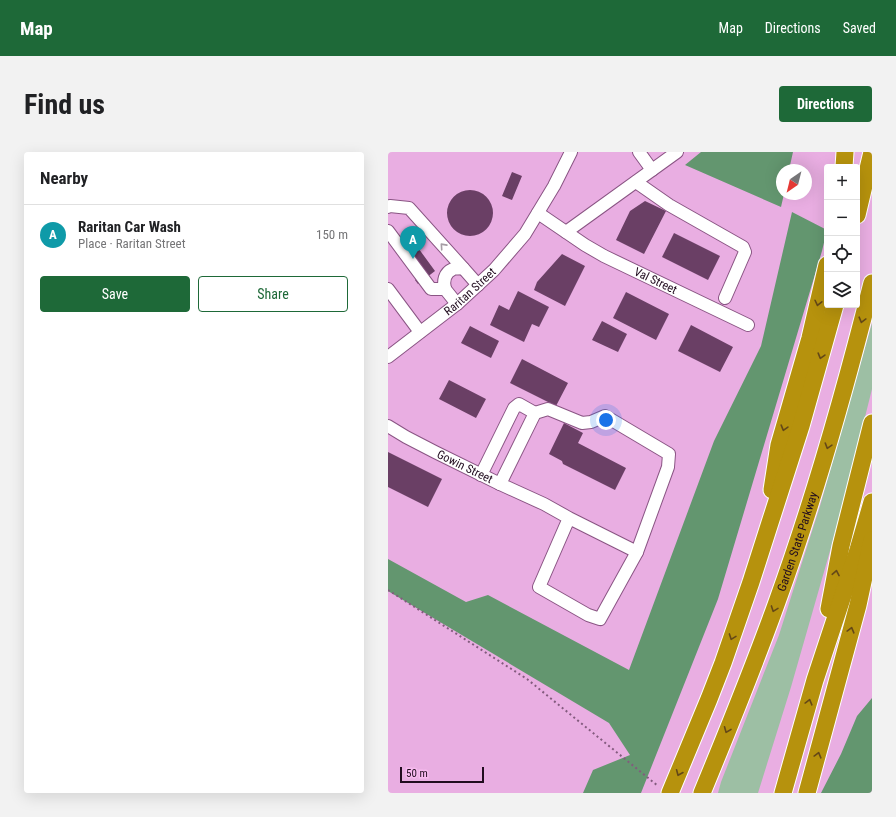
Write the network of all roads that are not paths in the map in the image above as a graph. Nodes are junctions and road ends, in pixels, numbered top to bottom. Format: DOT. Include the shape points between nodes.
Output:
graph roads {
  1 [pos="639,152"];
  2 [pos="845,152"];
  3 [pos="872,152"];
  4 [pos="573,154"];
  5 [pos="672,154"];
  6 [pos="844,164"];
  7 [pos="652,170"];
  8 [pos="636,182"];
  9 [pos="860,202"];
  10 [pos="388,207"];
  11 [pos="538,213"];
  12 [pos="388,231"];
  13 [pos="566,232"];
  14 [pos="463,268"];
  15 [pos="825,272"];
  16 [pos="872,283"];
  17 [pos="478,285"];
  18 [pos="388,289"];
  19 [pos="445,289"];
  20 [pos="725,298"];
  21 [pos="457,304"];
  22 [pos="834,308"];
  23 [pos="748,325"];
  24 [pos="420,332"];
  25 [pos="388,357"];
  26 [pos="535,413"];
  27 [pos="872,423"];
  28 [pos="388,426"];
  29 [pos="482,475"];
  30 [pos="500,484"];
  31 [pos="872,502"];
  32 [pos="569,518"];
  33 [pos="872,540"];
  34 [pos="763,547"];
  35 [pos="637,552"];
  36 [pos="872,569"];
  37 [pos="858,605"];
  38 [pos="814,680"];
  39 [pos="666,791"];
  40 [pos="702,793"];
  41 [pos="783,793"];
  42 [pos="807,793"];
  1 -- 7 [label="street"];
  2 -- 6 [label="highway"];
  3 -- 9 [label="highway"];
  4 -- 11 [label="street, Raritan Street"];
  5 -- 7 [label="street"];
  7 -- 8 [label="street"];
  8 -- 13 [label="street"];
  8 -- 20 [label="street" via="669,205 743,248 745,252"];
  14 -- 10 [label="street, one-way" via="409,208"];
  11 -- 13 [label="street"];
  11 -- 17 [label="street, Raritan Street" via="510,253"];
  12 -- 19 [label="street" via="431,289"];
  13 -- 23 [label="street, Val Street" via="604,256"];
  14 -- 17 [label="street"];
  14 -- 19 [label="street" via="453,269 446,275 443,282"];
  15 -- 34 [label="highway, one-way" via="779,445"];
  16 -- 40 [label="highway, Garden State Parkway, one-way" via="836,419 802,529 761,646"];
  17 -- 21 [label="street, Raritan Street"];
  18 -- 24 [label="street"];
  19 -- 21 [label="street"];
  21 -- 24 [label="street, Raritan Street"];
  22 -- 34 [label="highway, one-way"];
  24 -- 25 [label="street, Raritan Street"];
  26 -- 29 [label="street" via="519,404 514,408"];
  26 -- 30 [label="street"];
  26 -- 35 [label="street" via="548,409 582,423 605,416 669,454 668,468"];
  38 -- 27 [label="highway, one-way" via="841,546"];
  28 -- 29 [label="street, Gowin Street"];
  29 -- 30 [label="street, Gowin Street"];
  30 -- 32 [label="street, Gowin Street"];
  31 -- 38 [label="highway"];
  32 -- 35 [label="street, Gowin Street"];
  32 -- 35 [label="street" via="539,587 588,615 600,619"];
  33 -- 37 [label="highway"];
  34 -- 39 [label="highway, one-way" via="723,662 687,753"];
  36 -- 37 [label="highway"];
  42 -- 37 [label="highway, one-way"];
  41 -- 38 [label="highway, one-way"];
}
